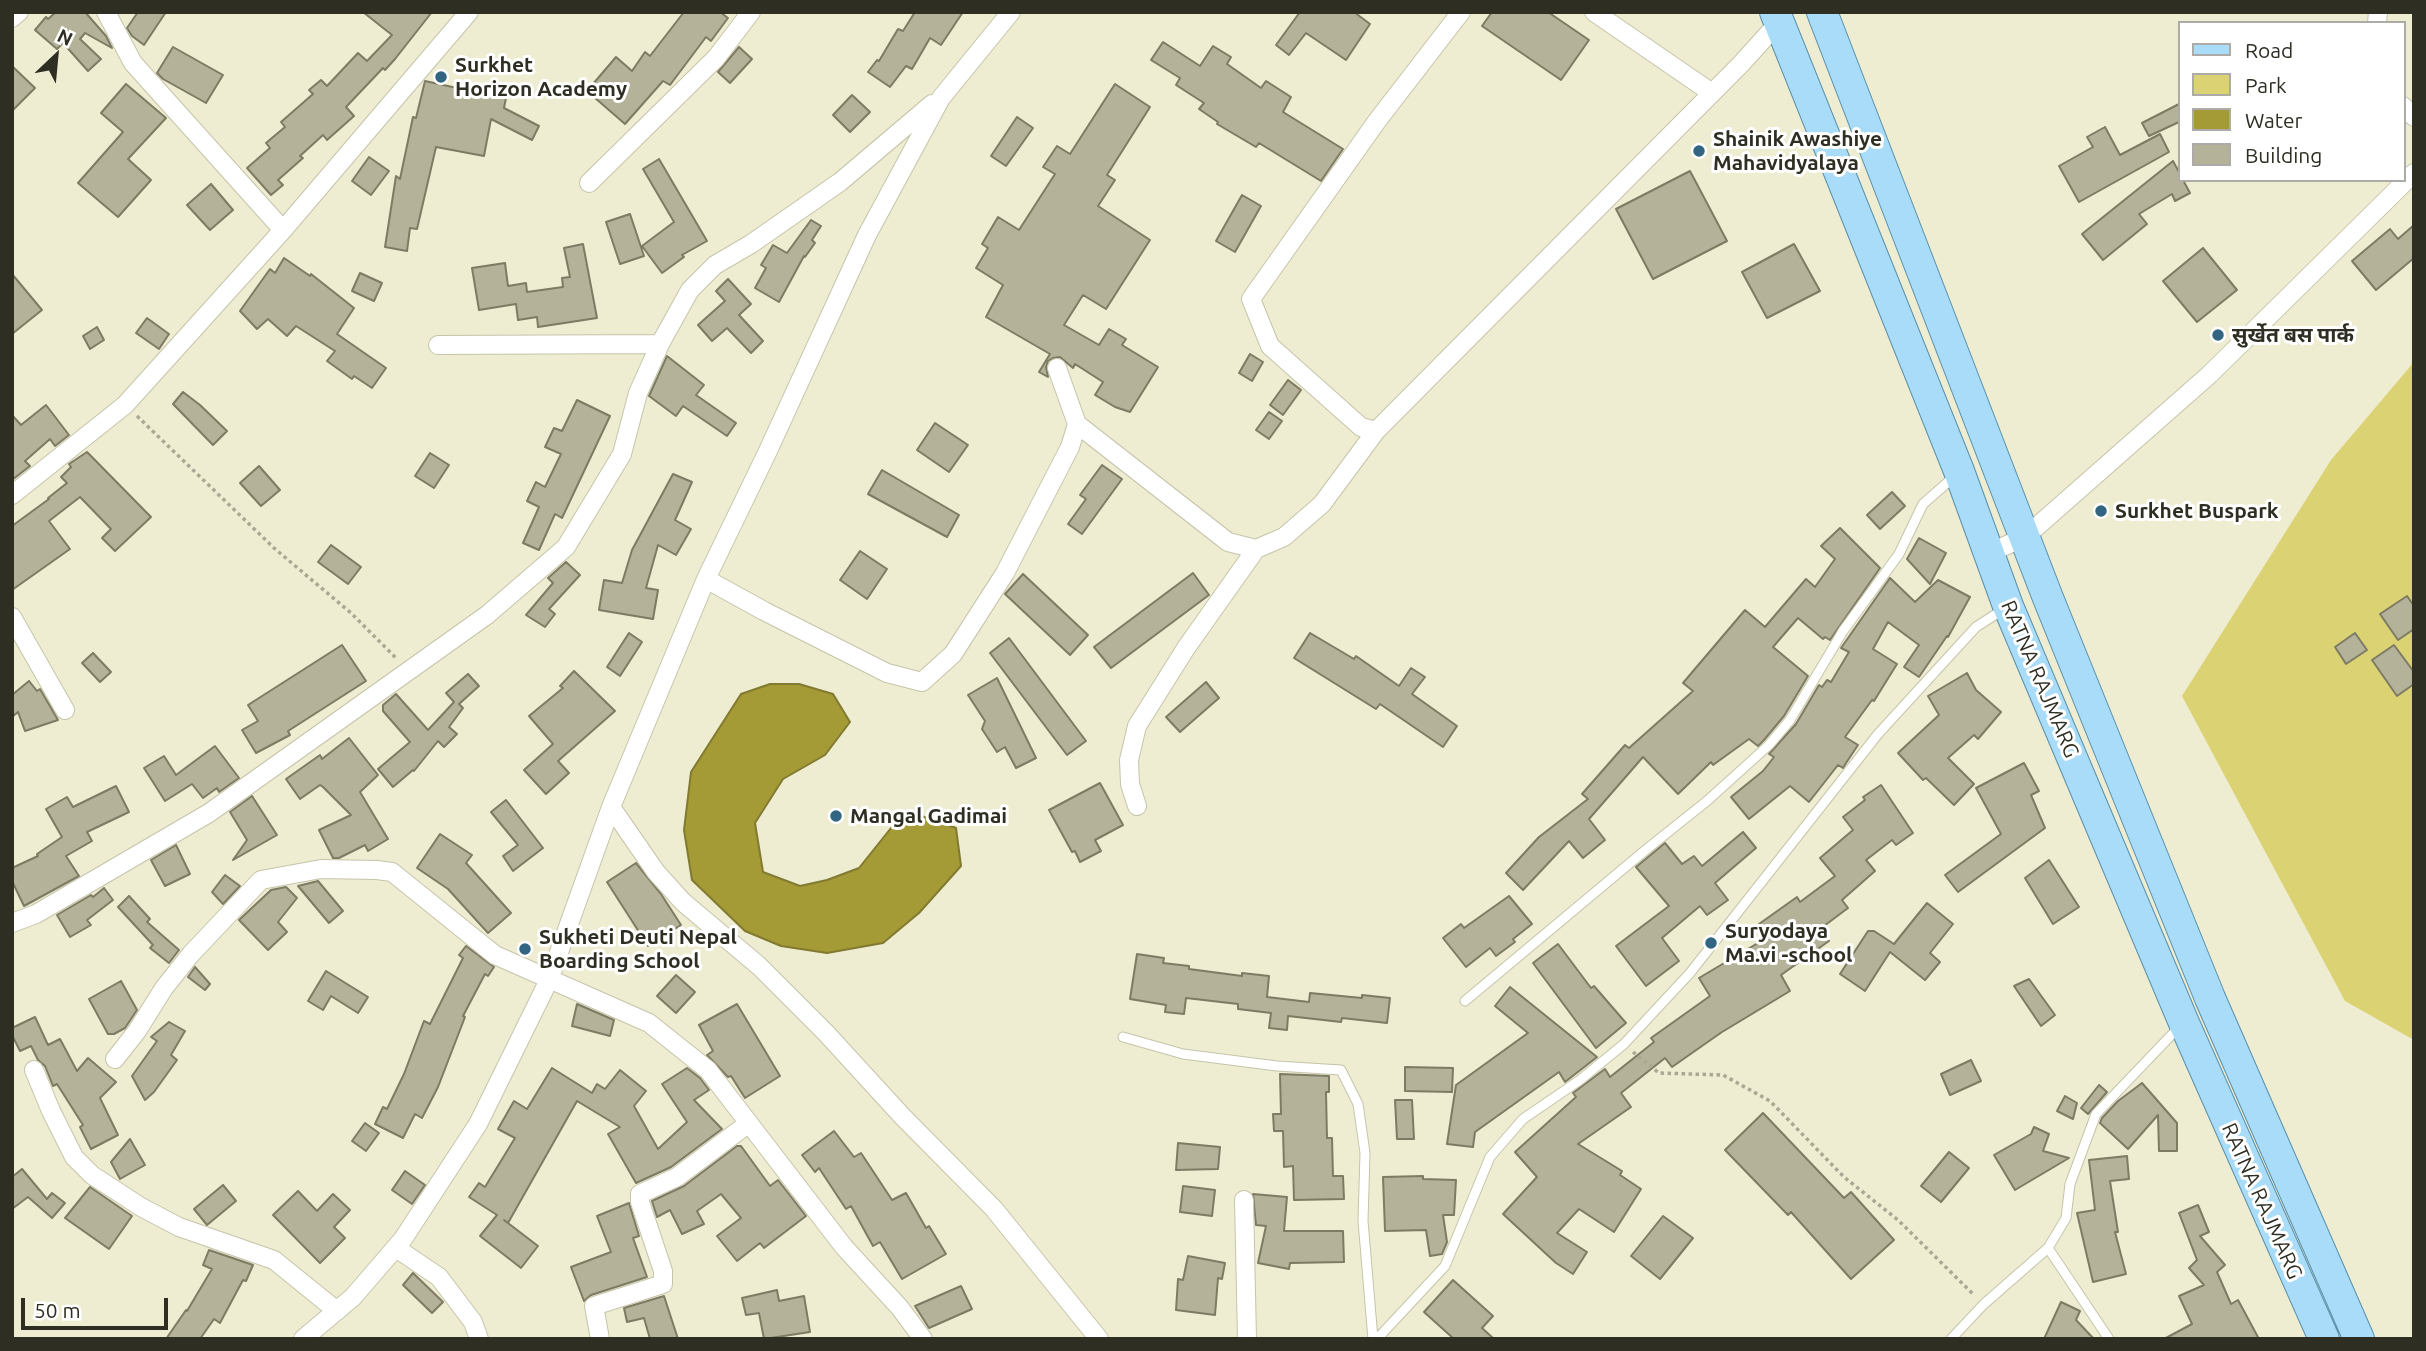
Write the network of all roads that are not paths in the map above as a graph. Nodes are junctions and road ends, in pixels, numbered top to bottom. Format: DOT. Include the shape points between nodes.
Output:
graph roads {
  1 [pos="19,12"];
  2 [pos="106,12"];
  3 [pos="469,12"];
  4 [pos="751,12"];
  5 [pos="1011,12"];
  6 [pos="1461,12"];
  7 [pos="1594,12"];
  8 [pos="1822,12"];
  9 [pos="12,18"];
  10 [pos="1777,18"];
  11 [pos="1712,93"];
  12 [pos="940,97"];
  13 [pos="2405,182"];
  14 [pos="589,183"];
  15 [pos="283,230"];
  16 [pos="660,344"];
  17 [pos="438,345"];
  18 [pos="1058,368"];
  19 [pos="1077,424"];
  20 [pos="1376,431"];
  21 [pos="1959,471"];
  22 [pos="12,495"];
  23 [pos="2025,537"];
  24 [pos="1256,549"];
  25 [pos="1989,553"];
  26 [pos="706,579"];
  27 [pos="2008,606"];
  28 [pos="12,617"];
  29 [pos="65,710"];
  30 [pos="1137,806"];
  31 [pos="611,807"];
  32 [pos="12,923"];
  33 [pos="548,980"];
  34 [pos="1465,1001"];
  35 [pos="2184,1023"];
  36 [pos="1123,1037"];
  37 [pos="115,1059"];
  38 [pos="34,1070"];
  39 [pos="749,1123"];
  40 [pos="1244,1200"];
  41 [pos="396,1248"];
  42 [pos="2048,1248"];
  43 [pos="337,1311"];
  44 [pos="303,1339"];
  45 [pos="479,1339"];
  46 [pos="600,1339"];
  47 [pos="923,1339"];
  48 [pos="1099,1339"];
  49 [pos="1247,1339"];
  50 [pos="1375,1339"];
  51 [pos="1951,1339"];
  52 [pos="2109,1339"];
  53 [pos="2324,1339"];
  54 [pos="2359,1339"];
  1 -- 9 [label="street"];
  2 -- 15 [label="street" via="133,63"];
  3 -- 15 [label="street"];
  4 -- 14 [label="street" via="716,58"];
  5 -- 12 [label="street"];
  6 -- 20 [label="street" via="1251,299 1270,345 1361,427"];
  7 -- 11 [label="street"];
  8 -- 23 [label="main road, RATNA RAJMARG"];
  10 -- 11 [label="street"];
  10 -- 21 [label="main road, RATNA RAJMARG"];
  11 -- 20 [label="street"];
  12 -- 16 [label="street" via="840,182 715,265 690,290"];
  12 -- 26 [label="street" via="867,235"];
  13 -- 23 [label="street" via="2208,375"];
  15 -- 22 [label="street" via="125,405"];
  16 -- 17 [label="street"];
  16 -- 32 [label="street" via="638,393 622,454 566,547 486,615 209,813 36,914"];
  18 -- 19 [label="street"];
  19 -- 24 [label="street" via="1228,542"];
  19 -- 26 [label="street" via="1070,447 1005,573 953,654 922,682 887,673"];
  20 -- 24 [label="street" via="1322,504 1284,537"];
  21 -- 25 [label="main road, RATNA RAJMARG"];
  21 -- 34 [label="lane" via="1923,504 1899,554 1769,745"];
  23 -- 25 [label="street"];
  23 -- 54 [label="main road, RATNA RAJMARG" via="2210,998"];
  24 -- 30 [label="street" via="1137,726 1129,760"];
  25 -- 27 [label="main road, RATNA RAJMARG"];
  26 -- 31 [label="street"];
  27 -- 35 [label="main road, RATNA RAJMARG"];
  27 -- 50 [label="lane" via="1976,627 1878,734 1690,973 1624,1044 1523,1118 1490,1157 1445,1266"];
  28 -- 29 [label="street"];
  31 -- 33 [label="street"];
  31 -- 48 [label="street" via="683,902 759,966 994,1209"];
  33 -- 37 [label="street" via="495,955 392,872 321,869 261,880 191,954"];
  33 -- 39 [label="street" via="649,1023 708,1070"];
  33 -- 41 [label="street" via="478,1124"];
  35 -- 42 [label="lane" via="2096,1114 2070,1184 2066,1218"];
  35 -- 53 [label="main road, RATNA RAJMARG"];
  36 -- 50 [label="lane" via="1183,1054 1341,1070 1359,1104 1365,1153 1363,1221"];
  38 -- 43 [label="street" via="74,1157 92,1175 179,1227 274,1260"];
  39 -- 46 [label="street" via="677,1177 640,1194 663,1284 594,1306"];
  39 -- 47 [label="street" via="844,1247"];
  40 -- 49 [label="street"];
  41 -- 43 [label="street"];
  41 -- 45 [label="street" via="439,1277 473,1322"];
  42 -- 51 [label="lane" via="1983,1304"];
  42 -- 52 [label="lane"];
  43 -- 44 [label="street"];
}
